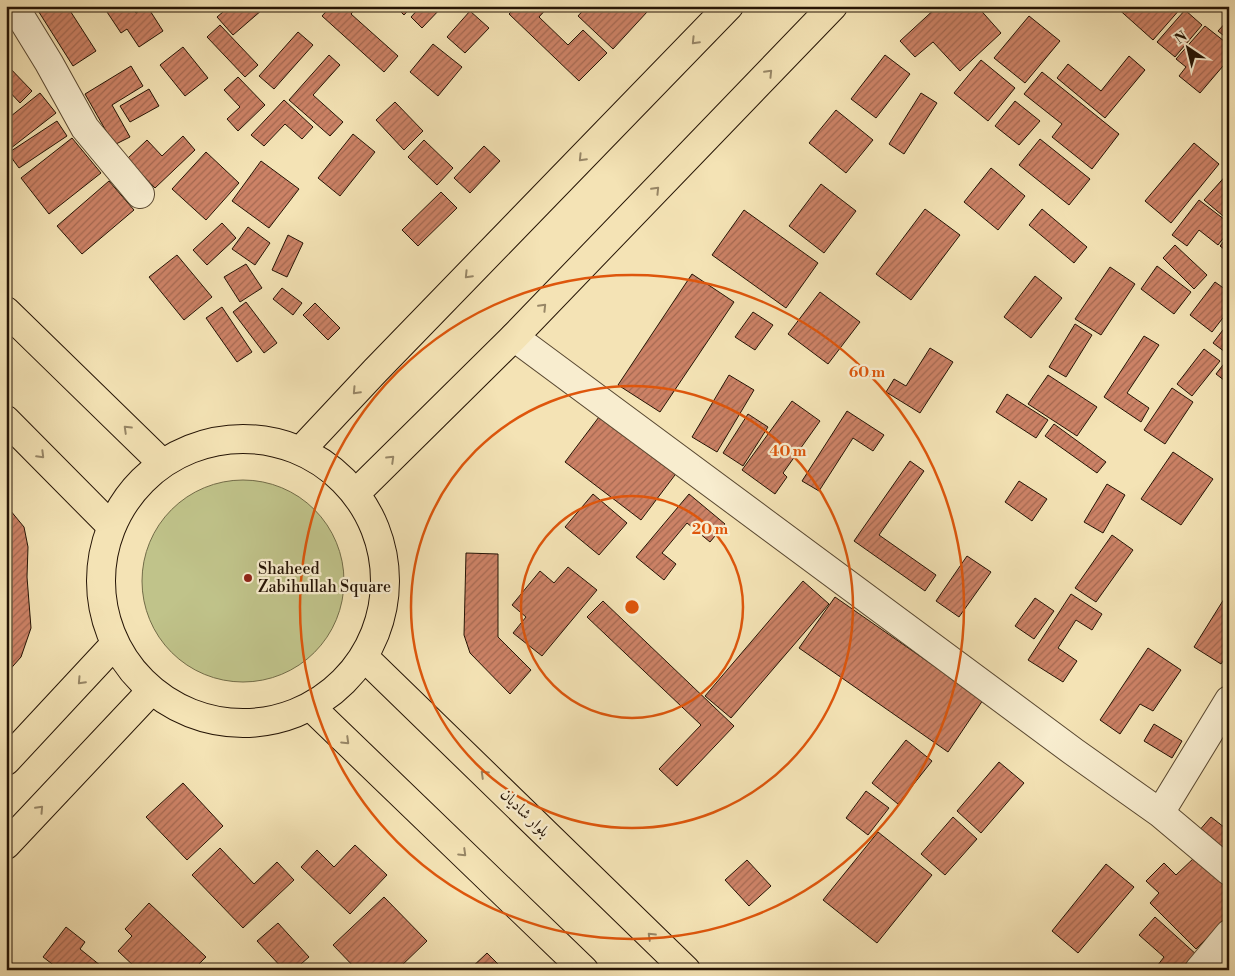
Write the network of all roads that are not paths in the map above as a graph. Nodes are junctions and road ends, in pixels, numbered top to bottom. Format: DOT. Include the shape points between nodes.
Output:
graph roads {
  1 [pos="8,6"];
  2 [pos="14,6"];
  3 [pos="729,6"];
  4 [pos="833,6"];
  5 [pos="6,9"];
  6 [pos="140,194"];
  7 [pos="6,312"];
  8 [pos="514,337"];
  9 [pos="6,420"];
  10 [pos="300,450"];
  11 [pos="162,463"];
  12 [pos="356,493"];
  13 [pos="111,526"];
  14 [pos="114,645"];
  15 [pos="364,657"];
  16 [pos="150,691"];
  17 [pos="1229,700"];
  18 [pos="311,707"];
  19 [pos="6,761"];
  20 [pos="1160,813"];
  21 [pos="6,845"];
  22 [pos="1229,871"];
  23 [pos="1229,934"];
  24 [pos="584,970"];
  25 [pos="686,970"];
  26 [pos="1199,970"];
  1 -- 5 [label="street"];
  2 -- 6 [label="street" via="85,128"];
  3 -- 10 [label="main road, one-way"];
  8 -- 4 [label="main road, one-way"];
  11 -- 7 [label="main road, one-way"];
  12 -- 8 [label="main road, one-way"];
  8 -- 20 [label="street"];
  9 -- 13 [label="main road, one-way"];
  10 -- 11 [label="main road" via="254,439 215,442 205,443"];
  10 -- 12 [label="main road" via="331,468"];
  11 -- 13 [label="main road" via="132,491"];
  12 -- 15 [label="main road" via="377,531 386,574 382,617"];
  13 -- 14 [label="main road" via="99,586"];
  14 -- 16 [label="main road" via="130,670"];
  14 -- 19 [label="main road, one-way"];
  15 -- 18 [label="main road" via="341,685"];
  25 -- 15 [label="main road, بلوار شادیان, one-way"];
  16 -- 18 [label="main road" via="187,714 228,724 271,721"];
  21 -- 16 [label="main road, one-way"];
  17 -- 20 [label="street"];
  18 -- 24 [label="main road, one-way"];
  20 -- 22 [label="street"];
  23 -- 26 [label="street"];
}
